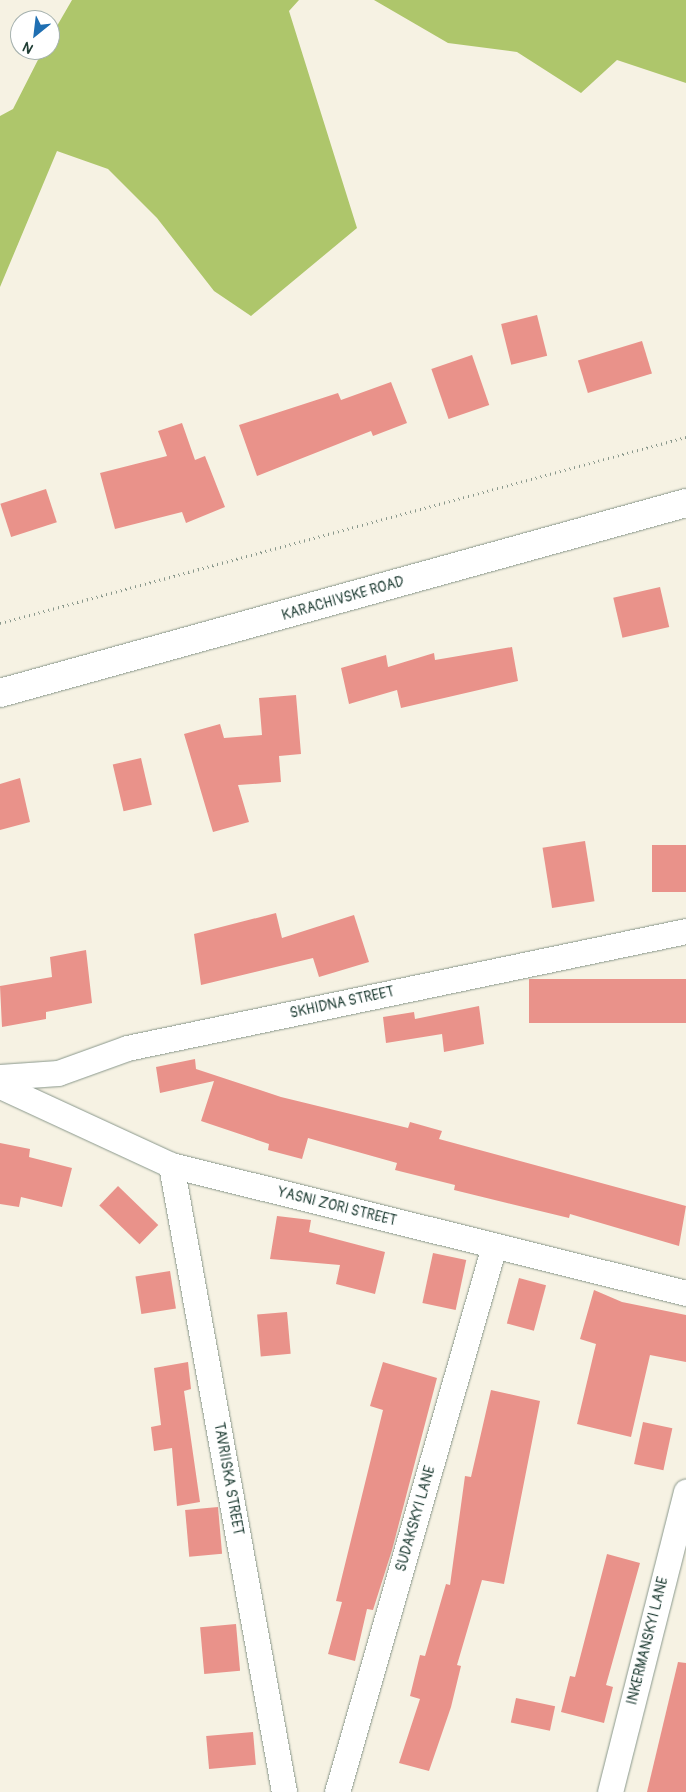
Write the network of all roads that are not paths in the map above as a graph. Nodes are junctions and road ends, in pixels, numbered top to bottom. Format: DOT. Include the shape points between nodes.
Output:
graph roads {
  1 [pos="686,503"];
  2 [pos="0,693"];
  3 [pos="686,931"];
  4 [pos="0,1077"];
  5 [pos="0,1086"];
  6 [pos="171,1165"];
  7 [pos="494,1246"];
  8 [pos="686,1294"];
  9 [pos="686,1491"];
  10 [pos="284,1792"];
  11 [pos="338,1792"];
  12 [pos="610,1792"];
  1 -- 2 [label="main road, KARACHIVSKE ROAD"];
  3 -- 4 [label="street, SKHIDNA STREET" via="127,1048 58,1073"];
  5 -- 6 [label="street, YASNI ZORI STREET"];
  6 -- 7 [label="street, YASNI ZORI STREET"];
  6 -- 10 [label="street, TAVRIISKA STREET"];
  7 -- 8 [label="street, YASNI ZORI STREET"];
  7 -- 11 [label="street, SUDAKSKYI LANE"];
  9 -- 12 [label="street, INKERMANSKYI LANE"];
}
